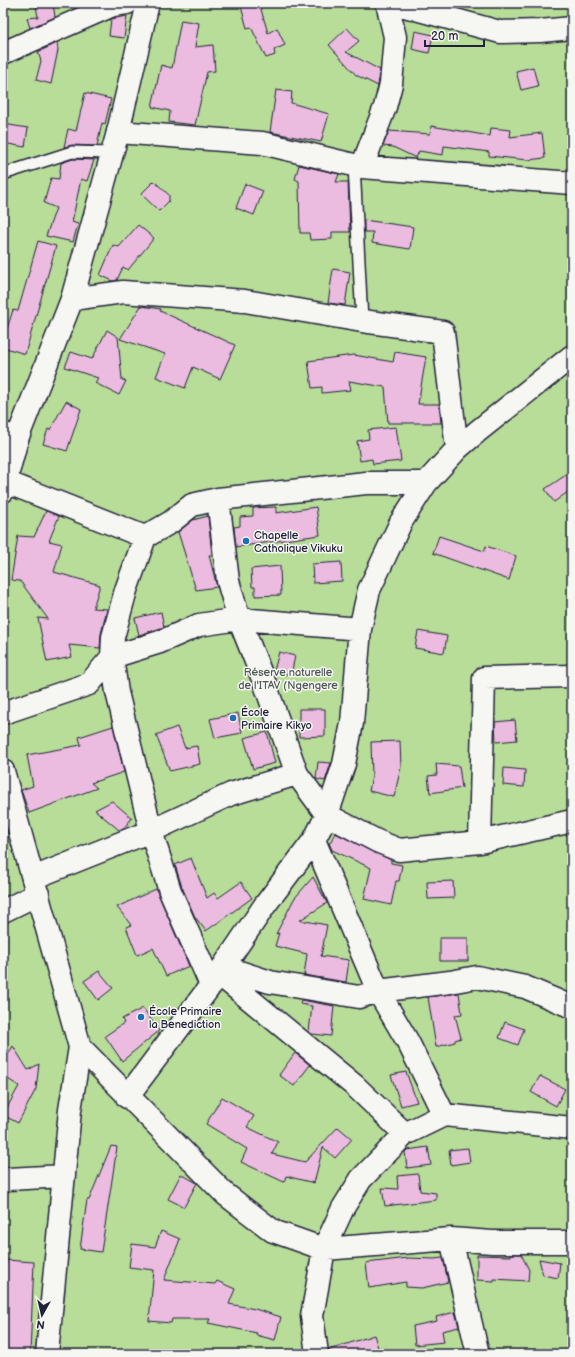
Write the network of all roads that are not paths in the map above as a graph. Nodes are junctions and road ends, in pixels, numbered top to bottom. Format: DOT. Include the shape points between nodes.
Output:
graph roads {
  1 [pos="127,3"];
  2 [pos="148,3"];
  3 [pos="387,3"];
  4 [pos="393,3"];
  5 [pos="572,28"];
  6 [pos="3,52"];
  7 [pos="118,132"];
  8 [pos="112,154"];
  9 [pos="358,166"];
  10 [pos="3,174"];
  11 [pos="572,183"];
  12 [pos="72,299"];
  13 [pos="362,320"];
  14 [pos="572,356"];
  15 [pos="10,436"];
  16 [pos="457,449"];
  17 [pos="426,482"];
  18 [pos="4,486"];
  19 [pos="218,499"];
  20 [pos="145,536"];
  21 [pos="240,619"];
  22 [pos="360,629"];
  23 [pos="112,657"];
  24 [pos="572,676"];
  25 [pos="3,713"];
  26 [pos="3,771"];
  27 [pos="297,774"];
  28 [pos="327,816"];
  29 [pos="572,821"];
  30 [pos="151,830"];
  31 [pos="314,840"];
  32 [pos="480,842"];
  33 [pos="36,886"];
  34 [pos="3,911"];
  35 [pos="218,976"];
  36 [pos="378,991"];
  37 [pos="572,1007"];
  38 [pos="80,1048"];
  39 [pos="127,1096"];
  40 [pos="444,1114"];
  41 [pos="572,1128"];
  42 [pos="405,1134"];
  43 [pos="64,1176"];
  44 [pos="5,1179"];
  45 [pos="451,1239"];
  46 [pos="572,1242"];
  47 [pos="324,1249"];
  48 [pos="47,1354"];
  49 [pos="317,1354"];
  50 [pos="478,1354"];
  1 -- 6 [label="street" via="113,5"];
  2 -- 7 [label="street"];
  3 -- 9 [label="street" via="395,37 391,84 385,107"];
  4 -- 5 [label="street" via="500,32"];
  7 -- 8 [label="street"];
  7 -- 9 [label="street" via="262,143"];
  8 -- 10 [label="lane" via="72,152"];
  8 -- 12 [label="street"];
  9 -- 11 [label="street"];
  9 -- 13 [label="lane"];
  12 -- 13 [label="street" via="123,292 182,295 245,300"];
  12 -- 15 [label="street"];
  13 -- 16 [label="street" via="443,332"];
  14 -- 16 [label="street"];
  15 -- 18 [label="street"];
  16 -- 17 [label="street"];
  17 -- 19 [label="street" via="366,483"];
  17 -- 22 [label="street" via="401,522 369,590"];
  18 -- 20 [label="street"];
  19 -- 20 [label="street" via="192,505 171,522"];
  19 -- 21 [label="street" via="228,581"];
  20 -- 23 [label="street" via="113,637"];
  21 -- 22 [label="street"];
  21 -- 23 [label="street" via="199,625 160,642"];
  21 -- 27 [label="street"];
  22 -- 28 [label="street" via="352,723 344,764"];
  23 -- 25 [label="street" via="89,684"];
  23 -- 30 [label="street" via="117,692"];
  24 -- 32 [label="street" via="484,678"];
  26 -- 33 [label="street"];
  27 -- 28 [label="street"];
  27 -- 30 [label="street" via="231,794"];
  28 -- 31 [label="street"];
  28 -- 32 [label="street" via="399,850"];
  29 -- 32 [label="street"];
  30 -- 33 [label="street"];
  30 -- 35 [label="street" via="170,891"];
  31 -- 35 [label="street" via="265,905"];
  31 -- 36 [label="street"];
  33 -- 34 [label="street"];
  33 -- 38 [label="street"];
  35 -- 36 [label="street" via="359,997"];
  35 -- 39 [label="street"];
  35 -- 42 [label="street" via="355,1086"];
  36 -- 37 [label="street" via="477,976 525,987"];
  36 -- 40 [label="street" via="408,1042"];
  38 -- 39 [label="street"];
  38 -- 43 [label="street" via="70,1110"];
  39 -- 47 [label="street" via="225,1194 273,1230"];
  40 -- 41 [label="street"];
  40 -- 42 [label="street"];
  42 -- 47 [label="street" via="361,1179"];
  43 -- 44 [label="street"];
  43 -- 48 [label="street"];
  45 -- 46 [label="street"];
  45 -- 47 [label="street"];
  45 -- 50 [label="street"];
  47 -- 49 [label="street" via="312,1316"];
}
